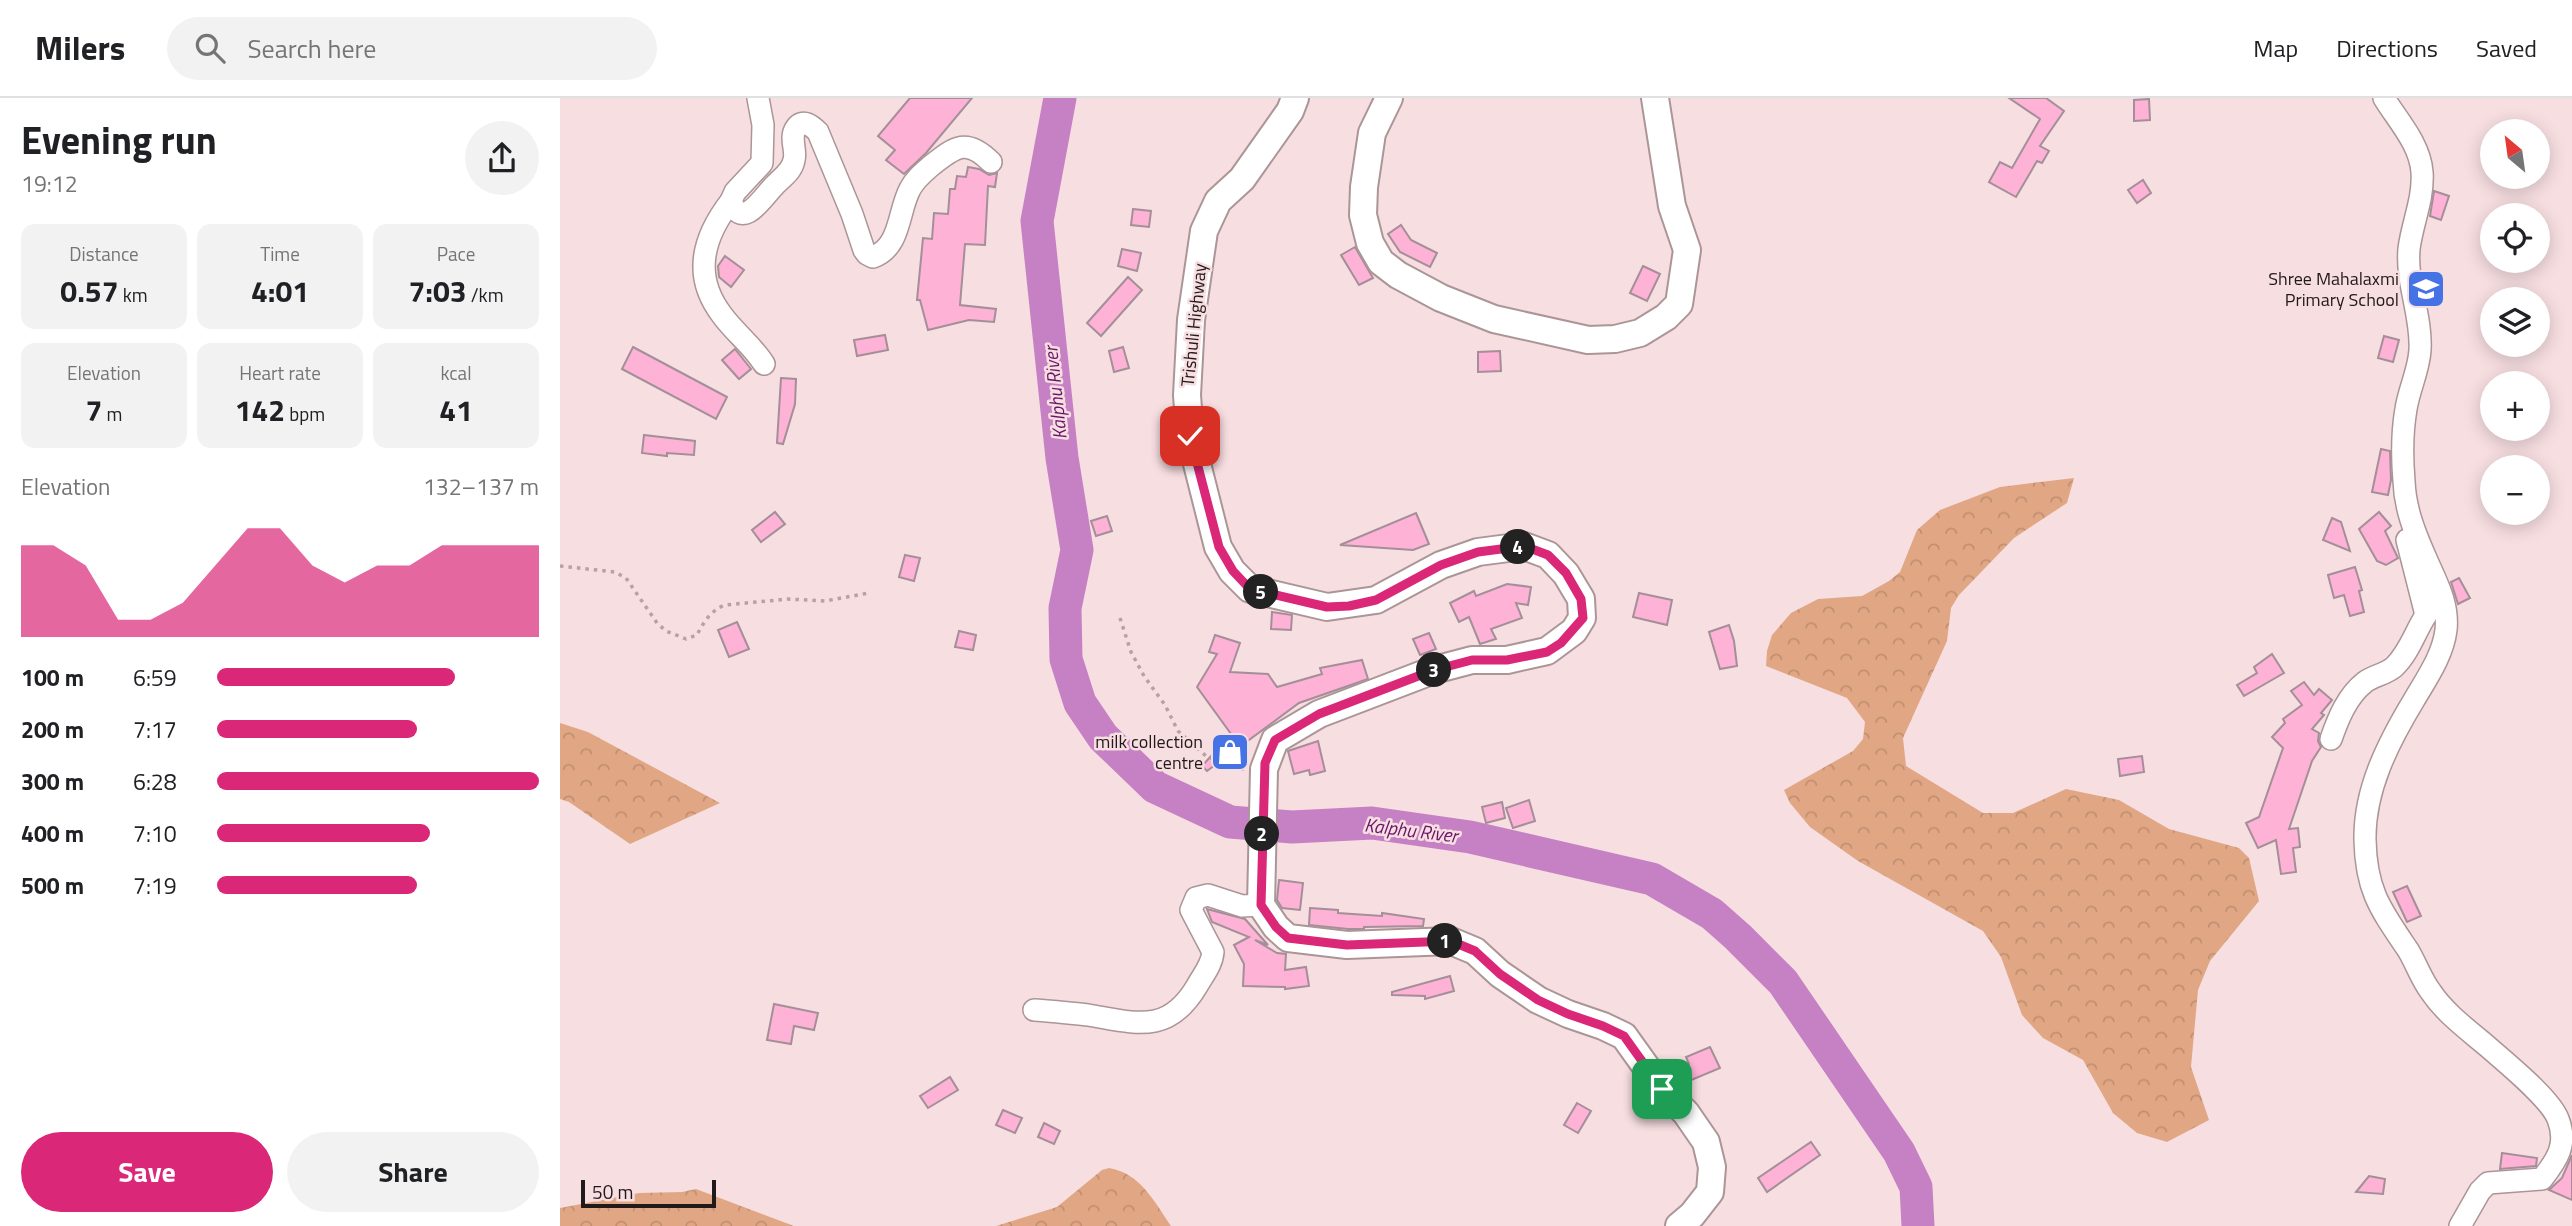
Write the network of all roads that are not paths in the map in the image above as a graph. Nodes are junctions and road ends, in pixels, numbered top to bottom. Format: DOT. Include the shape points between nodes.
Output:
graph roads {
  1 [pos="758,98"];
  2 [pos="1295,98"];
  3 [pos="1389,98"];
  4 [pos="1655,98"];
  5 [pos="2384,98"];
  6 [pos="991,162"];
  7 [pos="731,201"];
  8 [pos="764,364"];
  9 [pos="2406,507"];
  10 [pos="2331,739"];
  11 [pos="1261,905"];
  12 [pos="1034,1010"];
  13 [pos="1679,1226"];
  14 [pos="2460,1226"];
  1 -- 7 [label="street" via="762,163"];
  2 -- 11 [label="street, Trishuli Highway" via="1242,179 1218,201 1204,231 1191,320 1187,395 1190,436 1219,547 1250,589 1327,607 1376,600 1441,565 1478,552 1524,546 1548,555 1566,573 1581,599 1583,618 1547,652 1447,667 1319,714 1275,740 1264,781"];
  3 -- 4 [label="street" via="1372,132 1364,187 1363,215 1381,262 1441,298 1494,319 1588,340 1640,333 1679,303 1687,250 1672,206"];
  5 -- 9 [label="street" via="2416,148 2423,170 2409,249 2408,273 2420,350 2403,436"];
  6 -- 7 [label="street" via="967,146 941,158 909,190 890,244 873,257 864,250 818,132 804,123 794,130 795,159 790,170 752,211 740,213"];
  7 -- 8 [label="street" via="704,254 705,274 721,314"];
  9 -- 10 [label="street" via="2404,528 2426,615 2393,668 2365,682 2352,696"];
  9 -- 14 [label="street" via="2438,583 2446,628 2442,650 2377,773 2366,808 2370,885 2432,995 2544,1101 2558,1117 2562,1136 2562,1150 2542,1179 2488,1183"];
  11 -- 12 [label="street" via="1242,906 1208,895 1196,898 1191,909 1213,960 1190,998 1163,1019 1121,1023"];
  11 -- 13 [label="street" via="1288,938 1347,945 1451,941 1475,951 1538,1000 1624,1036 1706,1142 1712,1167 1710,1192"];
}
